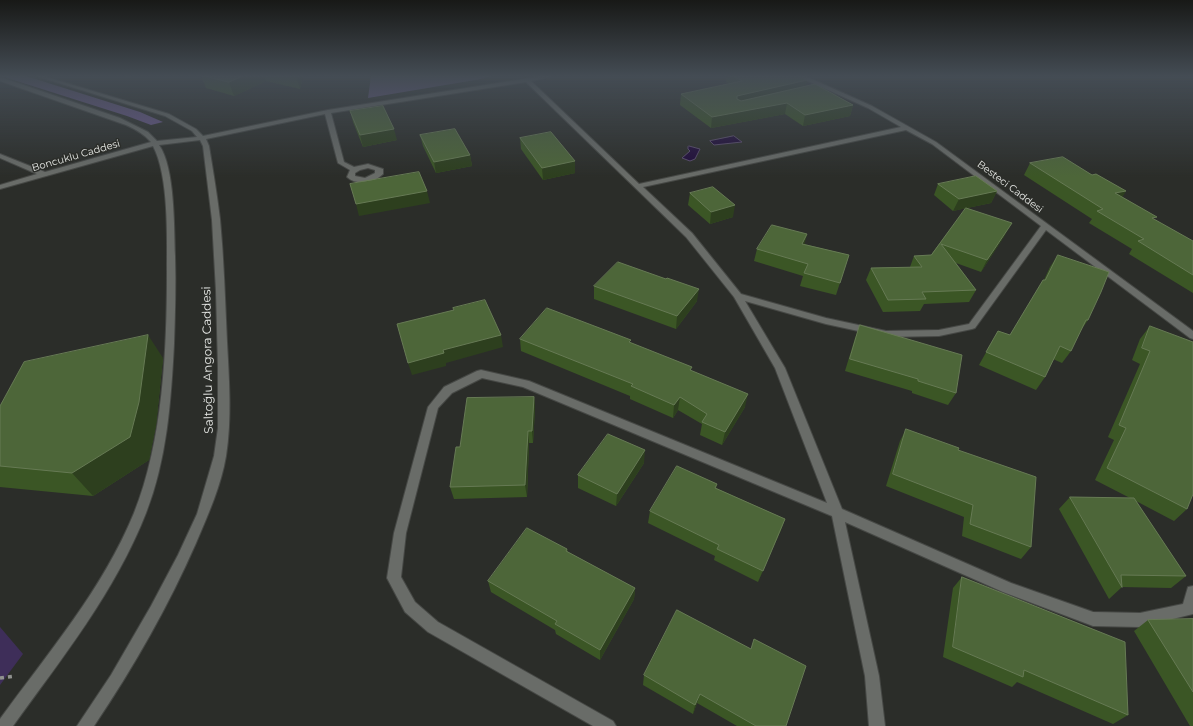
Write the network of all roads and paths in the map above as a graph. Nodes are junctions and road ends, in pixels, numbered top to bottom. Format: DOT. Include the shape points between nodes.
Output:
graph roads {
  1 [pos="89,110"];
  2 [pos="150,110"];
  3 [pos="341,110"];
  4 [pos="558,110"];
  5 [pos="875,110"];
  6 [pos="328,112"];
  7 [pos="907,128"];
  8 [pos="202,138"];
  9 [pos="156,143"];
  10 [pos="0,156"];
  11 [pos="354,170"];
  12 [pos="45,175"];
  13 [pos="638,186"];
  14 [pos="0,187"];
  15 [pos="1045,226"];
  16 [pos="738,296"];
  17 [pos="1193,336"];
  18 [pos="837,513"];
  19 [pos="1193,592"];
  20 [pos="4,726"];
  21 [pos="85,726"];
  22 [pos="608,726"];
  23 [pos="877,726"];
  1 -- 9 [label="street" via="130,124 145,132"];
  2 -- 8 [label="street" via="167,115 194,130"];
  3 -- 6 [label="street, Boncuklu Caddesi"];
  4 -- 13 [label="street"];
  5 -- 7 [label="street, Besteci Caddesi"];
  6 -- 8 [label="street, Boncuklu Caddesi"];
  6 -- 11 [label="street" via="341,163"];
  7 -- 13 [label="street"];
  7 -- 15 [label="street, Besteci Caddesi" via="934,143"];
  8 -- 9 [label="street, Boncuklu Caddesi"];
  8 -- 21 [label="street, Saltoğlu Angora Caddesi" via="206,146 216,220 223,368 223,428 220,456 203,514 182,559 116,680"];
  9 -- 12 [label="street, Boncuklu Caddesi"];
  9 -- 20 [label="street" via="166,179 172,283 167,391 155,466 140,514 113,568 77,624"];
  10 -- 12 [label="street"];
  12 -- 14 [label="street, Boncuklu Caddesi"];
  13 -- 16 [label="street" via="689,235"];
  15 -- 16 [label="street" via="972,326 940,333 886,334 826,321"];
  15 -- 17 [label="street, Besteci Caddesi"];
  16 -- 18 [label="street" via="780,368"];
  18 -- 19 [label="street" via="1008,588 1093,619 1140,620 1188,609"];
  18 -- 22 [label="street" via="525,384 481,374 448,390 433,407 400,533 394,578 410,607 433,627"];
  18 -- 23 [label="street" via="872,676"];
}
